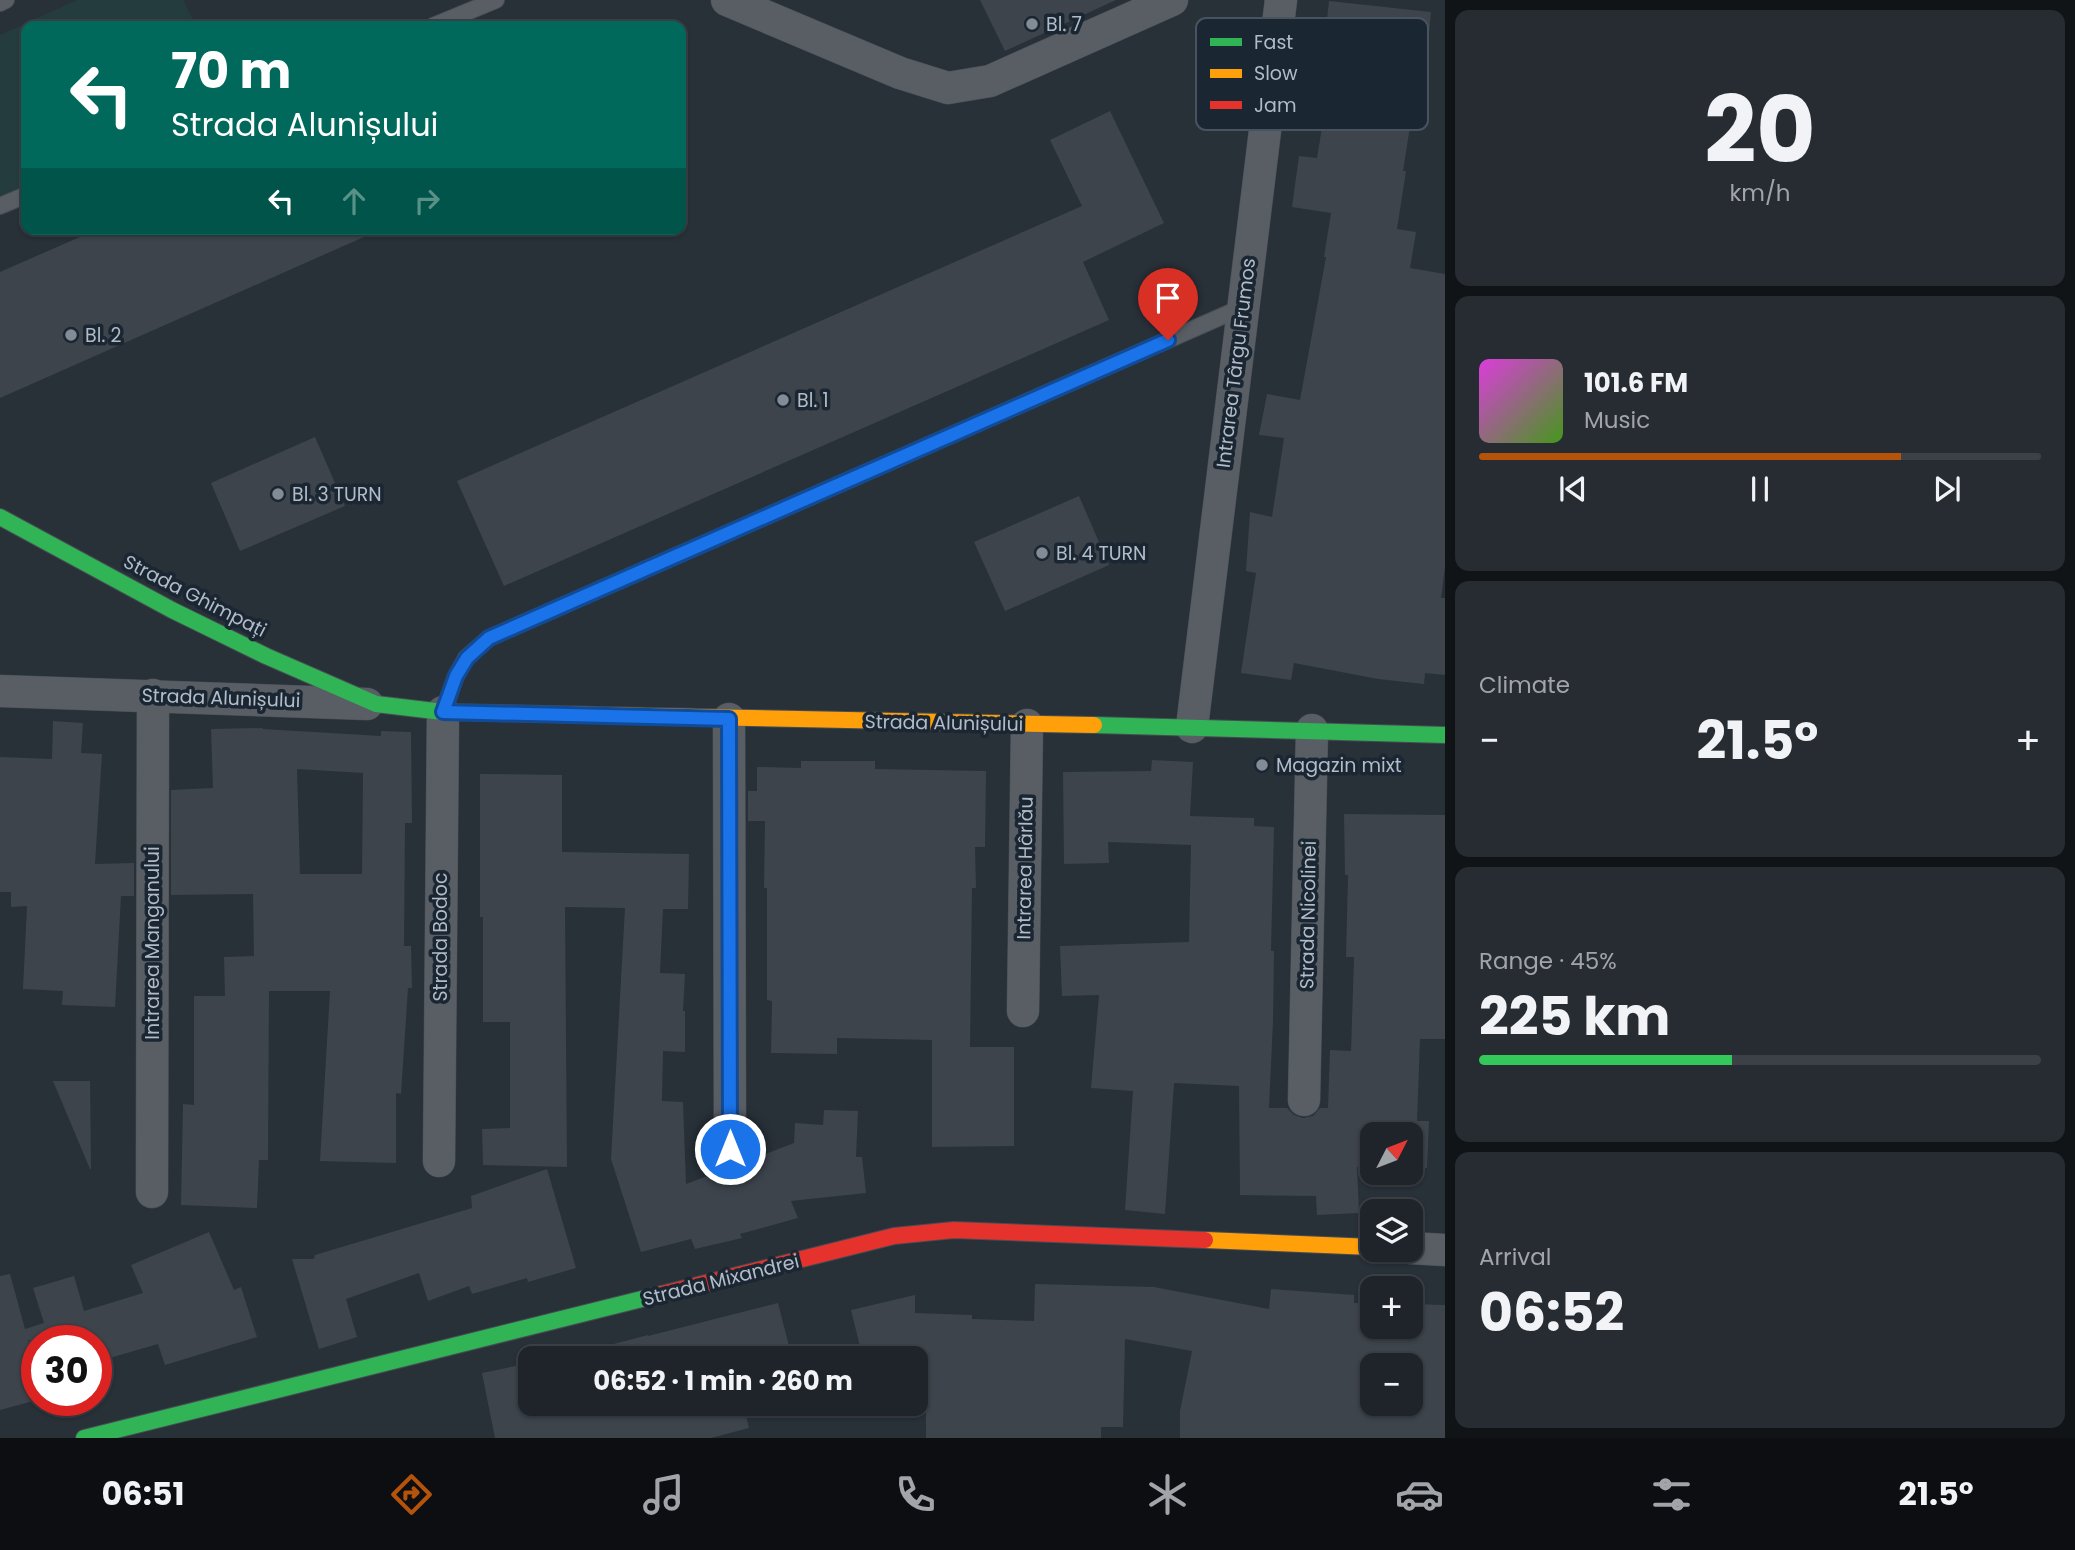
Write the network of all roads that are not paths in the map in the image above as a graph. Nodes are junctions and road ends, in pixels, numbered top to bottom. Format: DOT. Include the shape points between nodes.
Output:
graph roads {
  1 [pos="6,0"];
  2 [pos="496,0"];
  3 [pos="727,0"];
  4 [pos="1172,0"];
  5 [pos="1281,0"];
  6 [pos="0,3"];
  7 [pos="1279,18"];
  8 [pos="445,21"];
  9 [pos="1265,130"];
  10 [pos="21,197"];
  11 [pos="0,206"];
  12 [pos="1243,307"];
  13 [pos="0,517"];
  14 [pos="0,691"];
  15 [pos="152,695"];
  16 [pos="376,704"];
  17 [pos="443,712"];
  18 [pos="729,719"];
  19 [pos="1027,724"];
  20 [pos="1192,727"];
  21 [pos="1312,730"];
  22 [pos="1445,735"];
  23 [pos="1023,1011"];
  24 [pos="1304,1100"];
  25 [pos="730,1149"];
  26 [pos="439,1161"];
  27 [pos="152,1192"];
  28 [pos="1360,1247"];
  29 [pos="1423,1249"];
  30 [pos="1445,1250"];
  31 [pos="84,1438"];
  1 -- 6 [label="lane"];
  2 -- 8 [label="lane"];
  3 -- 4 [label="street" via="900,73 948,88 990,81"];
  5 -- 7 [label="street, Intrarea Târgu Frumos"];
  9 -- 12 [label="street, Intrarea Târgu Frumos"];
  10 -- 11 [label="lane"];
  12 -- 17 [label="lane" via="489,638 467,658"];
  12 -- 20 [label="street, Intrarea Târgu Frumos"];
  13 -- 16 [label="street, Strada Ghimpați" via="172,610"];
  14 -- 15 [label="street, Strada Alunișului"];
  15 -- 16 [label="street, Strada Alunișului"];
  15 -- 27 [label="street, Intrarea Manganului"];
  16 -- 17 [label="street, Strada Alunișului"];
  17 -- 18 [label="street, Strada Alunișului"];
  17 -- 26 [label="street, Strada Bodoc"];
  18 -- 19 [label="street, Strada Alunișului"];
  18 -- 25 [label="street"];
  19 -- 20 [label="street, Strada Alunișului"];
  19 -- 23 [label="street, Intrarea Hârlău"];
  20 -- 21 [label="street, Strada Alunișului"];
  21 -- 22 [label="street, Strada Alunișului"];
  21 -- 24 [label="street, Strada Nicolinei"];
  28 -- 31 [label="street, Strada Mixandrei" via="954,1230 894,1236"];
  29 -- 30 [label="street"];
}
